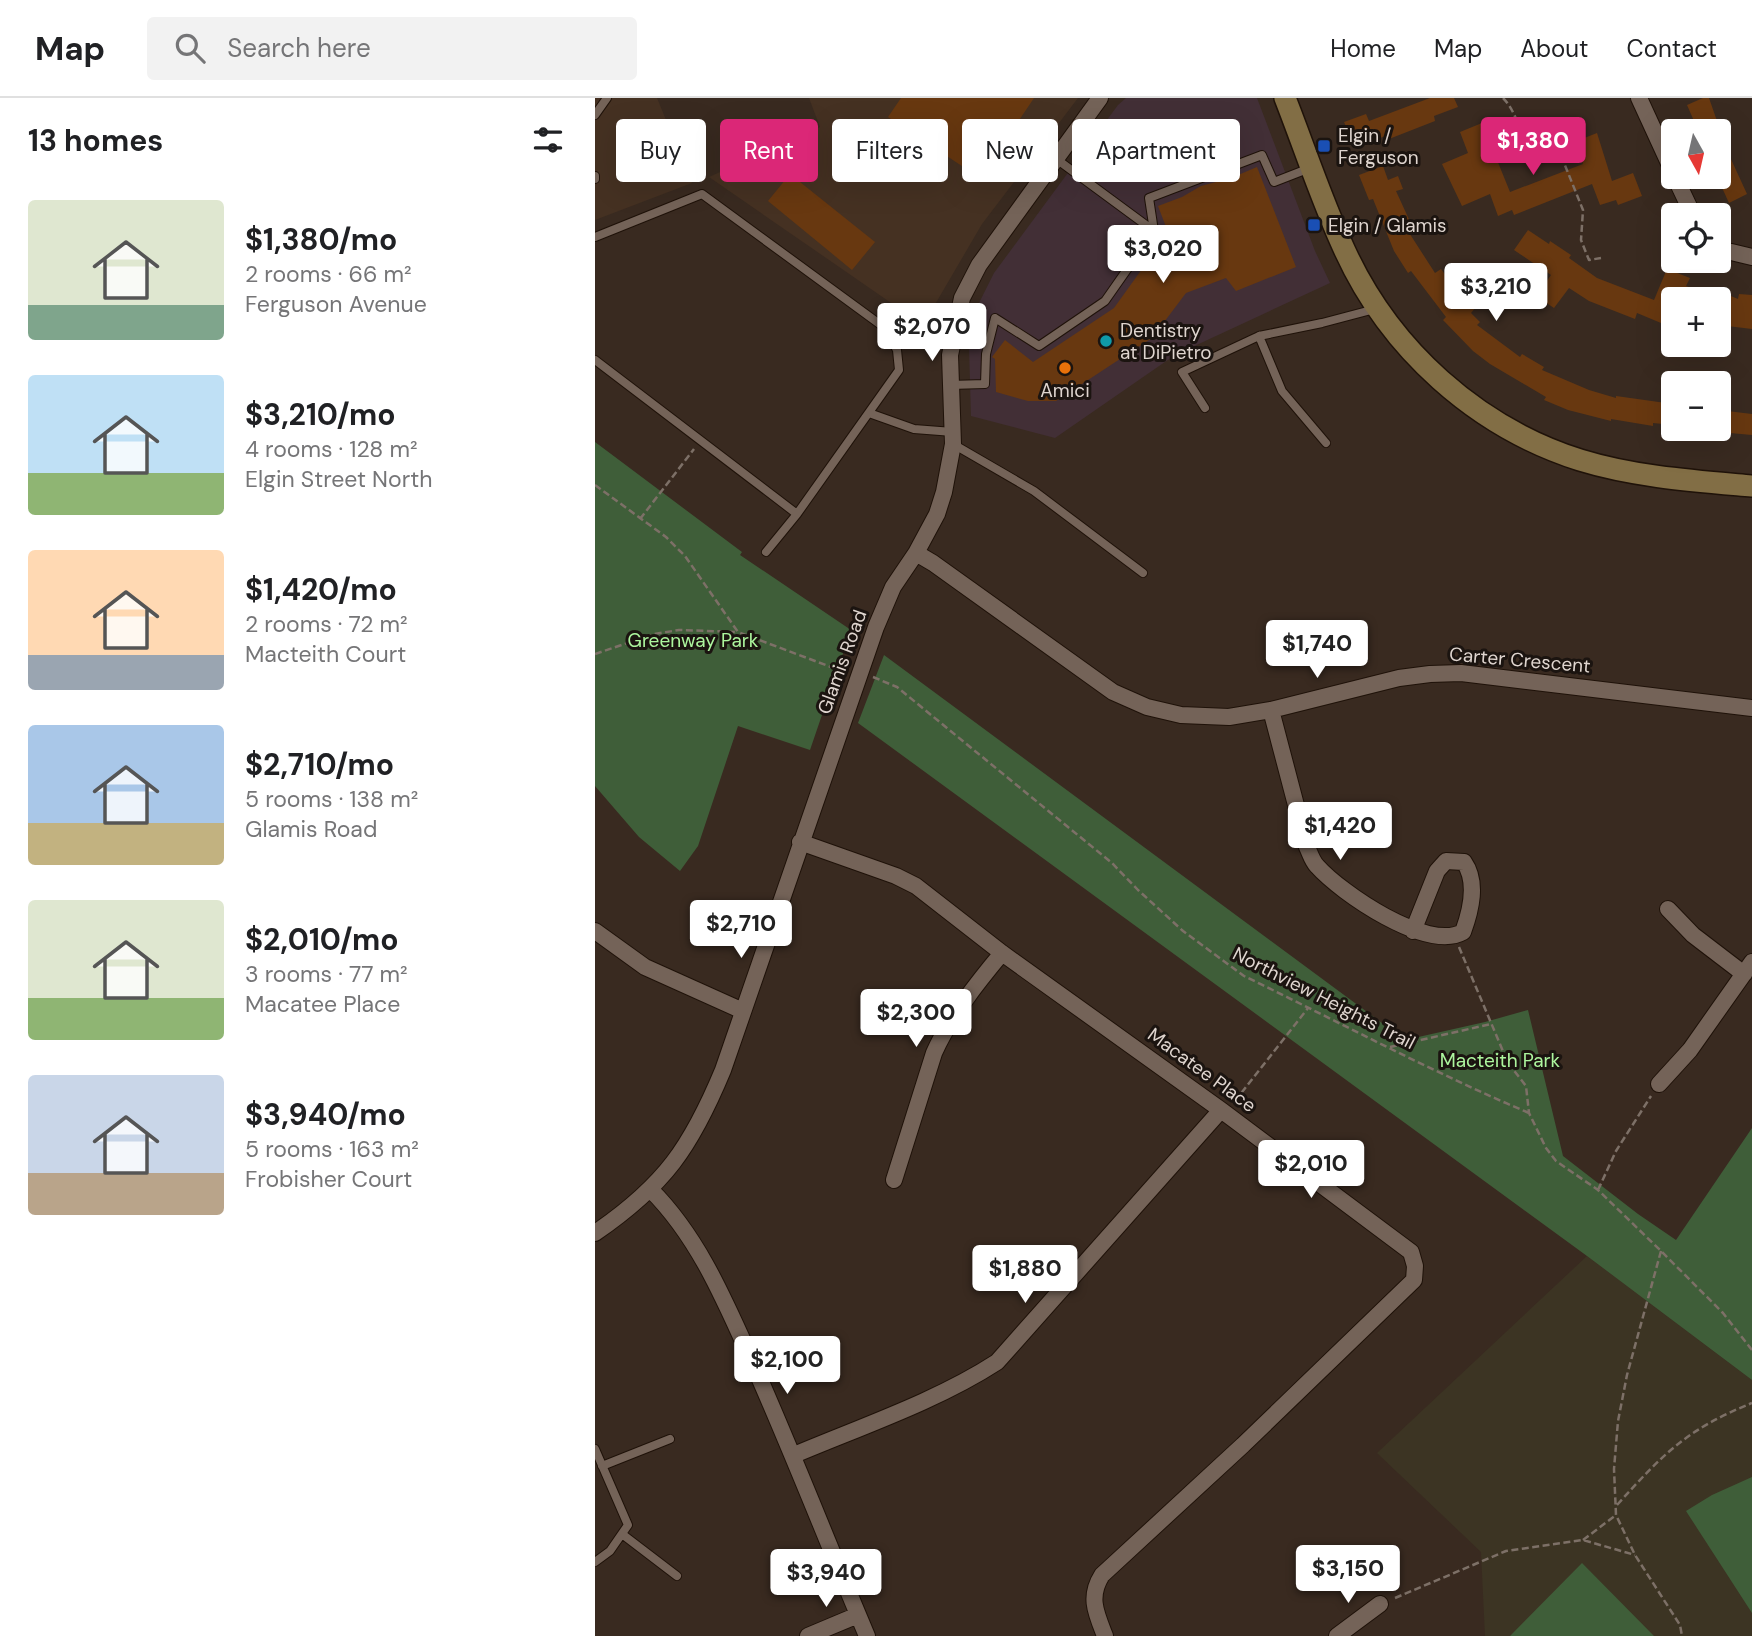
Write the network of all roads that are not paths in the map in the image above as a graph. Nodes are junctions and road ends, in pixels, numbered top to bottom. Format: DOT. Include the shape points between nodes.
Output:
graph roads {
  1 [pos="607,98"];
  2 [pos="1100,98"];
  3 [pos="1285,98"];
  4 [pos="1639,98"];
  5 [pos="595,115"];
  6 [pos="1661,146"];
  7 [pos="1058,154"];
  8 [pos="1058,160"];
  9 [pos="1312,167"];
  10 [pos="1038,182"];
  11 [pos="1154,231"];
  12 [pos="595,237"];
  13 [pos="1731,252"];
  14 [pos="1752,257"];
  15 [pos="1378,308"];
  16 [pos="1259,336"];
  17 [pos="595,360"];
  18 [pos="950,385"];
  19 [pos="1205,408"];
  20 [pos="869,413"];
  21 [pos="953,438"];
  22 [pos="1326,443"];
  23 [pos="1752,486"];
  24 [pos="797,514"];
  25 [pos="766,552"];
  26 [pos="916,553"];
  27 [pos="1143,573"];
  28 [pos="1752,708"];
  29 [pos="1271,710"];
  30 [pos="800,842"];
  31 [pos="1668,909"];
  32 [pos="595,931"];
  33 [pos="1413,931"];
  34 [pos="1003,953"];
  35 [pos="1748,968"];
  36 [pos="743,1011"];
  37 [pos="1659,1084"];
  38 [pos="1221,1110"];
  39 [pos="894,1180"];
  40 [pos="652,1189"];
  41 [pos="595,1233"];
  42 [pos="670,1438"];
  43 [pos="595,1450"];
  44 [pos="794,1455"];
  45 [pos="602,1466"];
  46 [pos="622,1534"];
  47 [pos="595,1562"];
  48 [pos="677,1576"];
  49 [pos="1380,1604"];
  50 [pos="858,1615"];
  51 [pos="809,1636"];
  52 [pos="867,1636"];
  53 [pos="1105,1636"];
  54 [pos="1337,1636"];
  1 -- 5 [label="lane"];
  2 -- 7 [label="street, Glamis Road"];
  3 -- 9 [label="street"];
  4 -- 6 [label="street"];
  8 -- 11 [label="lane"];
  9 -- 11 [label="lane" via="1274,182 1262,155 1185,183 1149,198"];
  9 -- 15 [label="street" via="1345,251"];
  10 -- 18 [label="street, Glamis Road" via="979,265 962,298"];
  11 -- 18 [label="lane" via="1105,301 1039,346 995,318 986,354 985,384"];
  12 -- 20 [label="lane" via="702,194 885,328 897,351 899,370"];
  13 -- 14 [label="street"];
  15 -- 16 [label="lane"];
  15 -- 23 [label="street" via="1434,375 1482,413 1534,442 1624,471"];
  16 -- 19 [label="lane" via="1182,372"];
  16 -- 22 [label="lane" via="1282,391"];
  17 -- 24 [label="lane"];
  18 -- 21 [label="street, Glamis Road"];
  20 -- 21 [label="lane"];
  20 -- 24 [label="lane"];
  21 -- 26 [label="street, Glamis Road" via="941,503"];
  21 -- 27 [label="lane" via="1034,491"];
  24 -- 25 [label="lane"];
  26 -- 29 [label="street, Carter Crescent" via="1113,692 1181,715 1229,717"];
  26 -- 30 [label="street, Glamis Road" via="893,587 876,627"];
  28 -- 29 [label="street, Carter Crescent" via="1451,673 1399,678"];
  29 -- 33 [label="street" via="1315,864 1347,891"];
  30 -- 34 [label="street, Macatee Place" via="916,886"];
  30 -- 36 [label="street, Glamis Road"];
  31 -- 35 [label="street" via="1693,935"];
  32 -- 36 [label="street" via="645,967"];
  33 -- 33 [label="street" via="1437,871 1446,861 1464,862 1473,880 1463,932 1444,938"];
  34 -- 38 [label="street, Macatee Place"];
  34 -- 39 [label="street" via="942,1034"];
  35 -- 37 [label="street" via="1690,1050"];
  36 -- 40 [label="street, Glamis Road" via="703,1118"];
  38 -- 44 [label="street" via="997,1362 938,1394"];
  38 -- 53 [label="street, Macatee Place" via="1411,1252 1414,1280 1102,1575 1093,1588"];
  40 -- 41 [label="street, Glamis Road"];
  40 -- 44 [label="street" via="698,1250"];
  42 -- 45 [label="lane"];
  43 -- 45 [label="lane"];
  44 -- 50 [label="street"];
  45 -- 46 [label="lane" via="628,1525"];
  46 -- 47 [label="lane"];
  46 -- 48 [label="lane"];
  49 -- 54 [label="street"];
  50 -- 51 [label="street"];
  50 -- 52 [label="street"];
}
